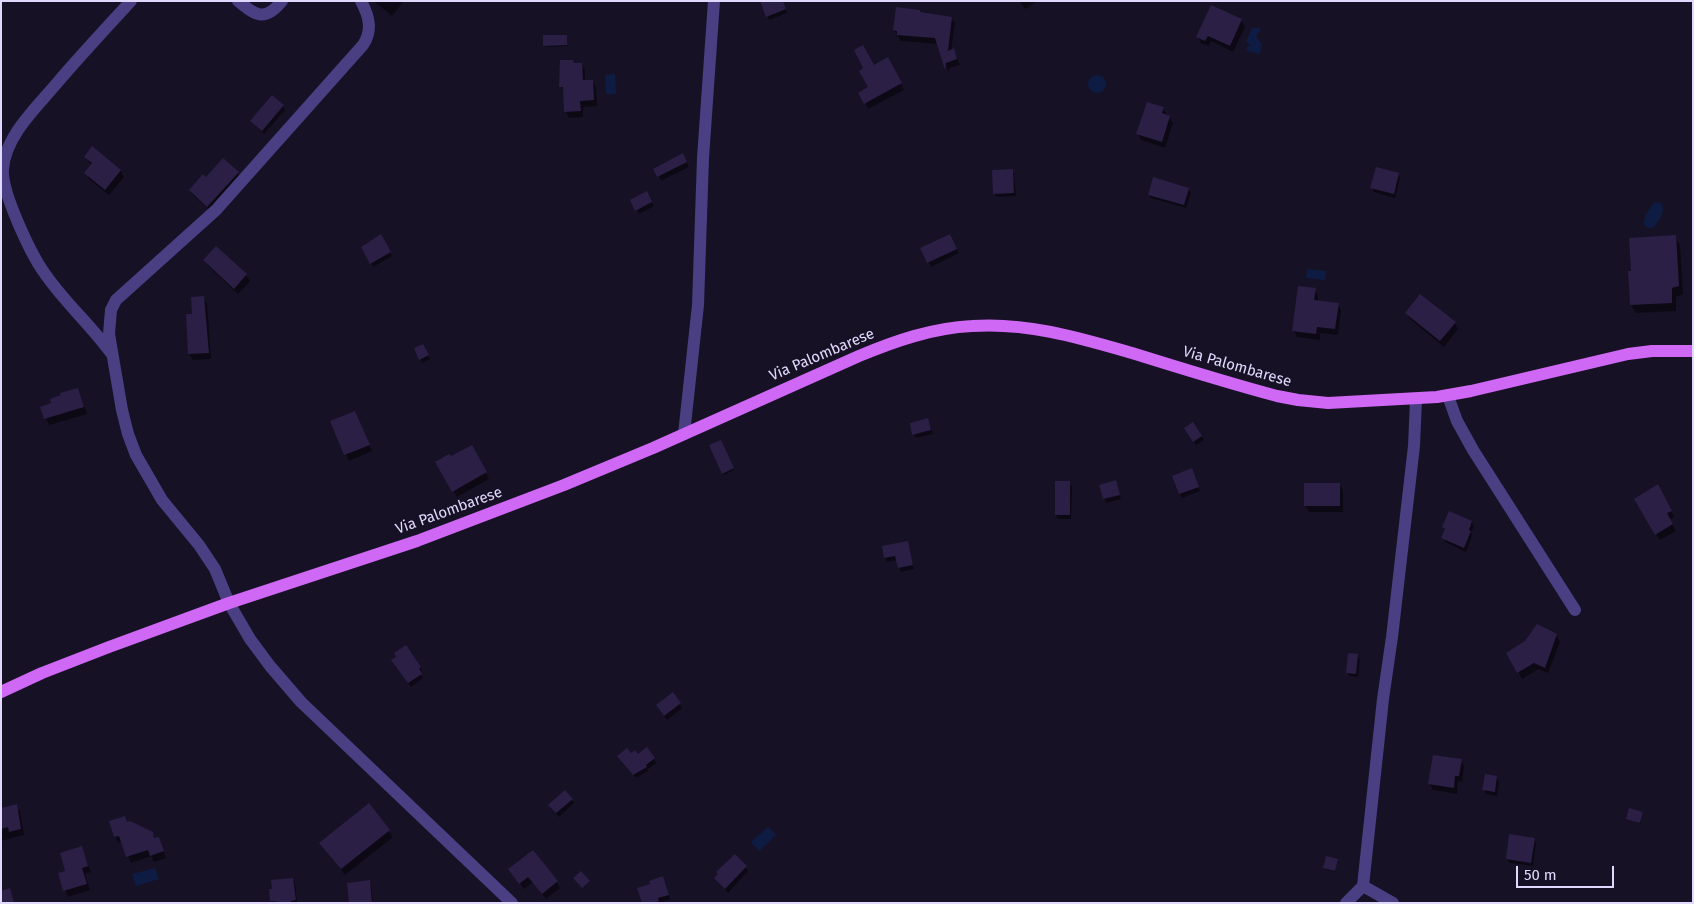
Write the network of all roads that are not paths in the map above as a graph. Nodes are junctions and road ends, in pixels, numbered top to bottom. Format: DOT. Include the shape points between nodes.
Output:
graph roads {
  1 [pos="131,1"];
  2 [pos="238,1"];
  3 [pos="282,1"];
  4 [pos="361,1"];
  5 [pos="714,1"];
  6 [pos="1693,351"];
  7 [pos="112,356"];
  8 [pos="1448,396"];
  9 [pos="1416,400"];
  10 [pos="684,434"];
  11 [pos="229,603"];
  12 [pos="1575,610"];
  13 [pos="1,692"];
  14 [pos="1363,886"];
  15 [pos="512,903"];
  16 [pos="1346,903"];
  17 [pos="1393,903"];
  1 -- 7 [label="street" via="28,118 9,148 3,167 9,197 25,239 38,262"];
  2 -- 3 [label="street" via="260,15 272,12"];
  4 -- 7 [label="street" via="369,24 363,45 216,210 116,300 109,321"];
  5 -- 10 [label="street" via="698,315"];
  6 -- 8 [label="main road, Via Palombarese" via="1628,354"];
  7 -- 11 [label="street" via="126,428 136,455 162,500 215,568"];
  8 -- 9 [label="main road, Via Palombarese"];
  8 -- 12 [label="street" via="1468,441"];
  9 -- 10 [label="main road, Via Palombarese" via="1339,403 1298,400 1064,335 1012,326 971,326 920,334 885,346"];
  9 -- 14 [label="street" via="1414,446"];
  10 -- 11 [label="main road, Via Palombarese" via="594,474 463,524"];
  11 -- 13 [label="main road, Via Palombarese" via="80,658"];
  11 -- 15 [label="street" via="256,648 302,702"];
  14 -- 16 [label="street"];
  14 -- 17 [label="street"];
}
